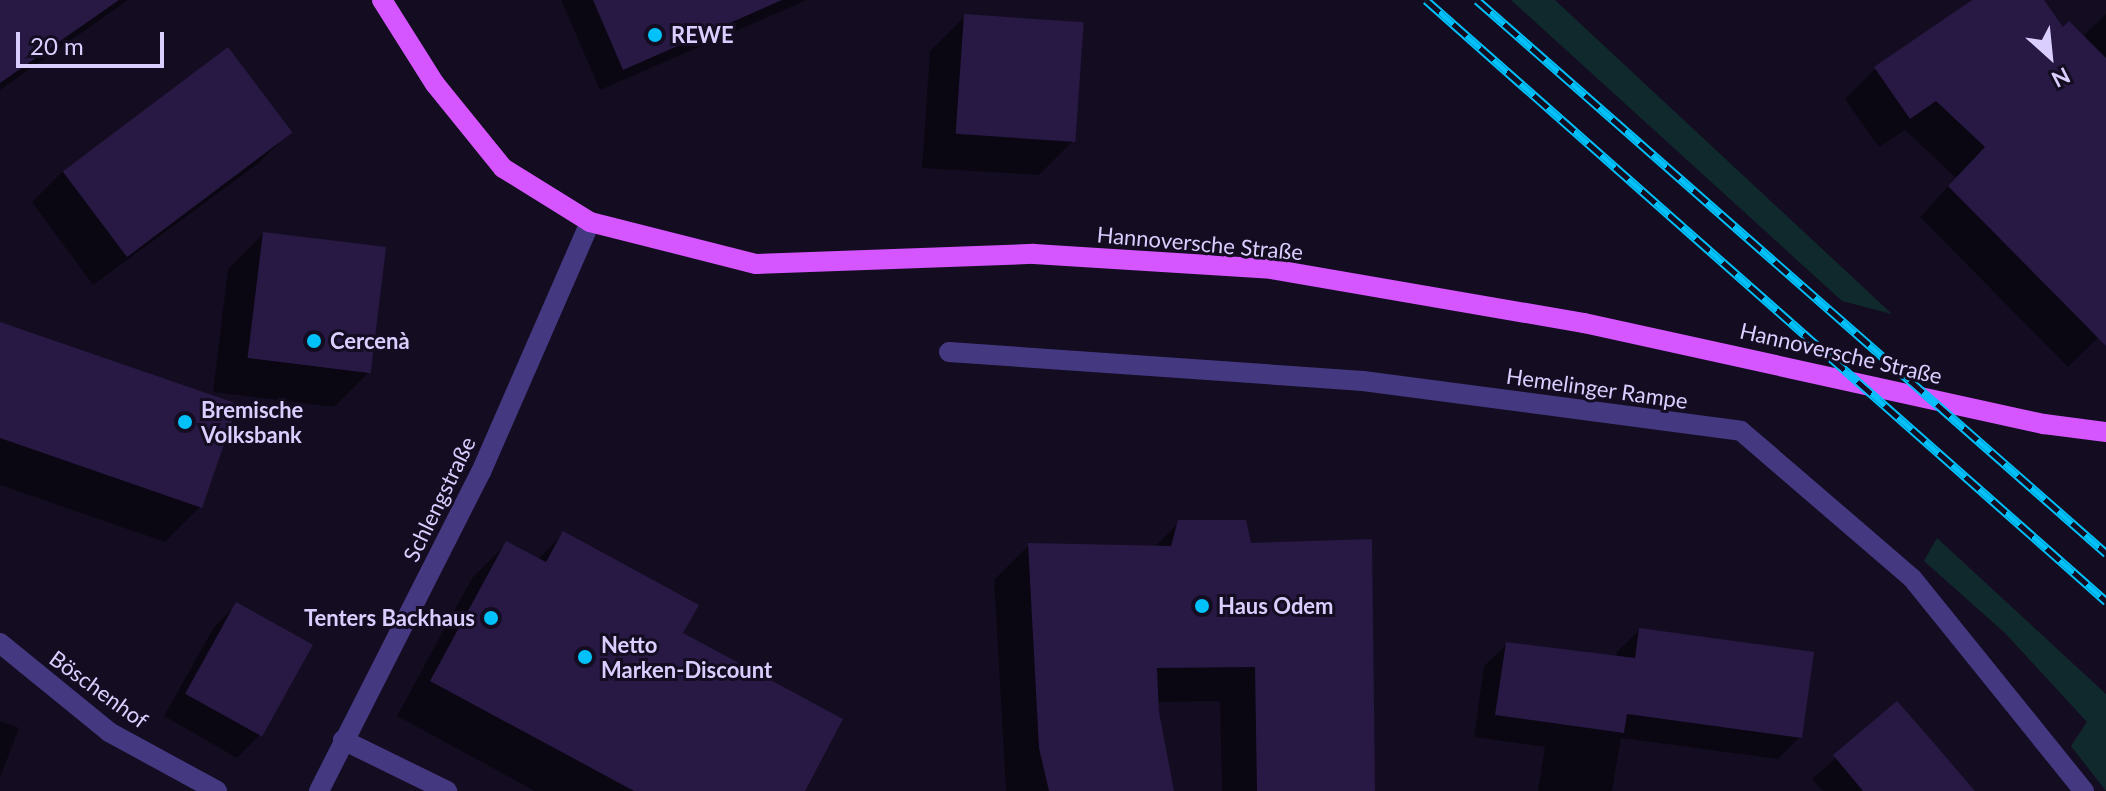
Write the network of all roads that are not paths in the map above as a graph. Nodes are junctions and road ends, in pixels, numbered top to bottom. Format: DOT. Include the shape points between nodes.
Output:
graph roads {
  1 [pos="382,0"];
  2 [pos="590,222"];
  3 [pos="949,352"];
  4 [pos="2106,432"];
  5 [pos="0,643"];
  6 [pos="343,740"];
  7 [pos="217,791"];
  8 [pos="319,791"];
  9 [pos="447,791"];
  10 [pos="2084,791"];
  1 -- 2 [label="main road, Hannoversche Straße" via="435,84 503,168"];
  2 -- 4 [label="main road, Hannoversche Straße" via="756,264 1034,254 1271,269 1584,323 2044,424"];
  2 -- 6 [label="street, Schlengstraße" via="481,472"];
  3 -- 10 [label="street, Hemelinger Rampe" via="1363,381 1741,431 1912,578"];
  5 -- 7 [label="street, Böschenhof" via="109,732"];
  6 -- 8 [label="street, Schlengstraße"];
  6 -- 9 [label="street"];
}
